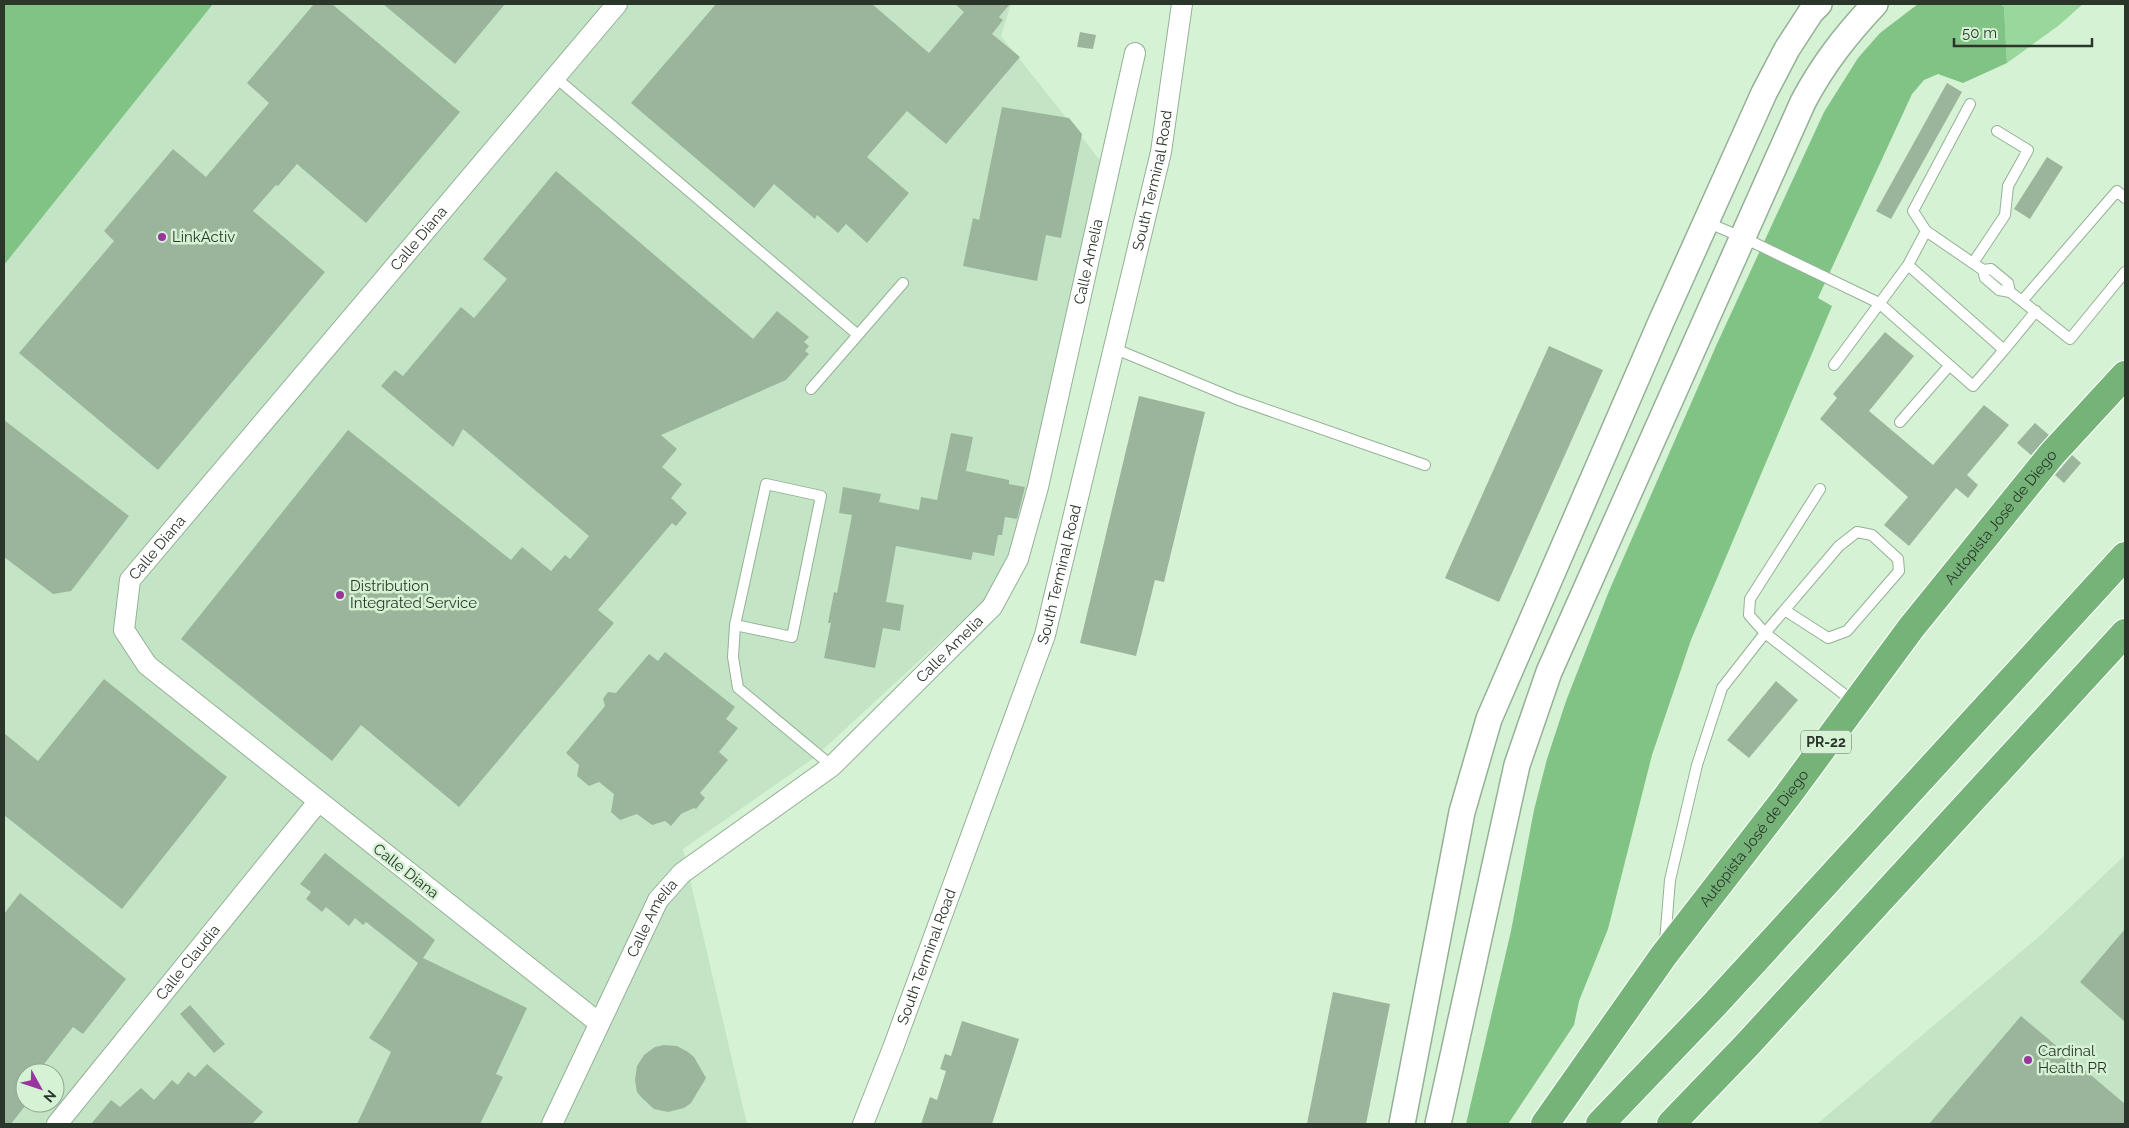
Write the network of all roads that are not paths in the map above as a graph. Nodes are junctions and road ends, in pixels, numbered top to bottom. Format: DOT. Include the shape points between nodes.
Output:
graph roads {
  1 [pos="617,4"];
  2 [pos="1182,4"];
  3 [pos="1819,4"];
  4 [pos="1875,4"];
  5 [pos="1135,53"];
  6 [pos="555,77"];
  7 [pos="1970,104"];
  8 [pos="1997,132"];
  9 [pos="2125,198"];
  10 [pos="1706,222"];
  11 [pos="1926,231"];
  12 [pos="1744,238"];
  13 [pos="1973,263"];
  14 [pos="1908,265"];
  15 [pos="2125,272"];
  16 [pos="903,283"];
  17 [pos="2022,301"];
  18 [pos="1879,303"];
  19 [pos="2036,311"];
  20 [pos="858,335"];
  21 [pos="1113,348"];
  22 [pos="2004,350"];
  23 [pos="1834,365"];
  24 [pos="1949,366"];
  25 [pos="2125,375"];
  26 [pos="811,390"];
  27 [pos="1900,422"];
  28 [pos="1424,464"];
  29 [pos="1820,490"];
  30 [pos="2125,556"];
  31 [pos="1786,611"];
  32 [pos="735,625"];
  33 [pos="2125,633"];
  34 [pos="1765,634"];
  35 [pos="1854,703"];
  36 [pos="832,766"];
  37 [pos="318,802"];
  38 [pos="1664,955"];
  39 [pos="599,1024"];
  40 [pos="57,1124"];
  41 [pos="552,1124"];
  42 [pos="862,1124"];
  43 [pos="1402,1124"];
  44 [pos="1438,1124"];
  45 [pos="1545,1124"];
  46 [pos="1600,1124"];
  47 [pos="1671,1124"];
  1 -- 6 [label="street, Calle Diana"];
  2 -- 21 [label="street, South Terminal Road" via="1160,152"];
  3 -- 10 [label="street" via="1787,49"];
  4 -- 12 [label="street" via="1846,35 1820,71 1803,102"];
  5 -- 36 [label="street, Calle Amelia" via="1038,487 1018,559 992,607"];
  6 -- 20 [label="lane"];
  6 -- 37 [label="street, Calle Diana" via="130,580 124,630 147,664"];
  7 -- 11 [label="lane" via="1913,211"];
  8 -- 13 [label="lane" via="2028,150 2008,186 2005,215"];
  9 -- 17 [label="lane" via="2116,191"];
  10 -- 12 [label="lane"];
  10 -- 43 [label="street" via="1488,719 1462,812"];
  11 -- 13 [label="lane"];
  11 -- 14 [label="lane"];
  12 -- 18 [label="lane"];
  12 -- 44 [label="street" via="1549,672 1536,709 1517,765"];
  13 -- 17 [label="lane" via="1983,270 1991,269"];
  14 -- 18 [label="lane"];
  14 -- 22 [label="lane"];
  15 -- 19 [label="lane" via="2070,339"];
  16 -- 20 [label="lane"];
  17 -- 19 [label="lane"];
  18 -- 23 [label="lane"];
  18 -- 24 [label="lane"];
  19 -- 22 [label="lane"];
  20 -- 26 [label="lane"];
  21 -- 28 [label="lane" via="1236,399"];
  21 -- 42 [label="street, South Terminal Road" via="1045,635"];
  22 -- 24 [label="lane" via="1973,386"];
  24 -- 27 [label="lane"];
  25 -- 35 [label="highway, Autopista José de Diego / PR-22" via="2052,454"];
  29 -- 34 [label="lane" via="1750,599 1749,615"];
  30 -- 46 [label="highway" via="1714,1005"];
  31 -- 31 [label="lane" via="1839,546 1857,532 1872,535 1898,560 1899,571 1847,630 1828,638"];
  31 -- 34 [label="lane"];
  32 -- 32 [label="lane" via="766,484 821,496 792,637"];
  32 -- 36 [label="lane" via="733,657 738,688"];
  33 -- 47 [label="highway"];
  34 -- 35 [label="lane"];
  34 -- 38 [label="lane" via="1722,688 1697,765 1670,880"];
  35 -- 38 [label="highway, Autopista José de Diego / PR-22" via="1788,795"];
  36 -- 39 [label="street, Calle Amelia" via="682,873 658,900"];
  37 -- 39 [label="street, Calle Diana"];
  37 -- 40 [label="street, Calle Claudia"];
  38 -- 45 [label="highway, Autopista José de Diego / PR-22"];
  39 -- 41 [label="street, Calle Amelia"];
}
